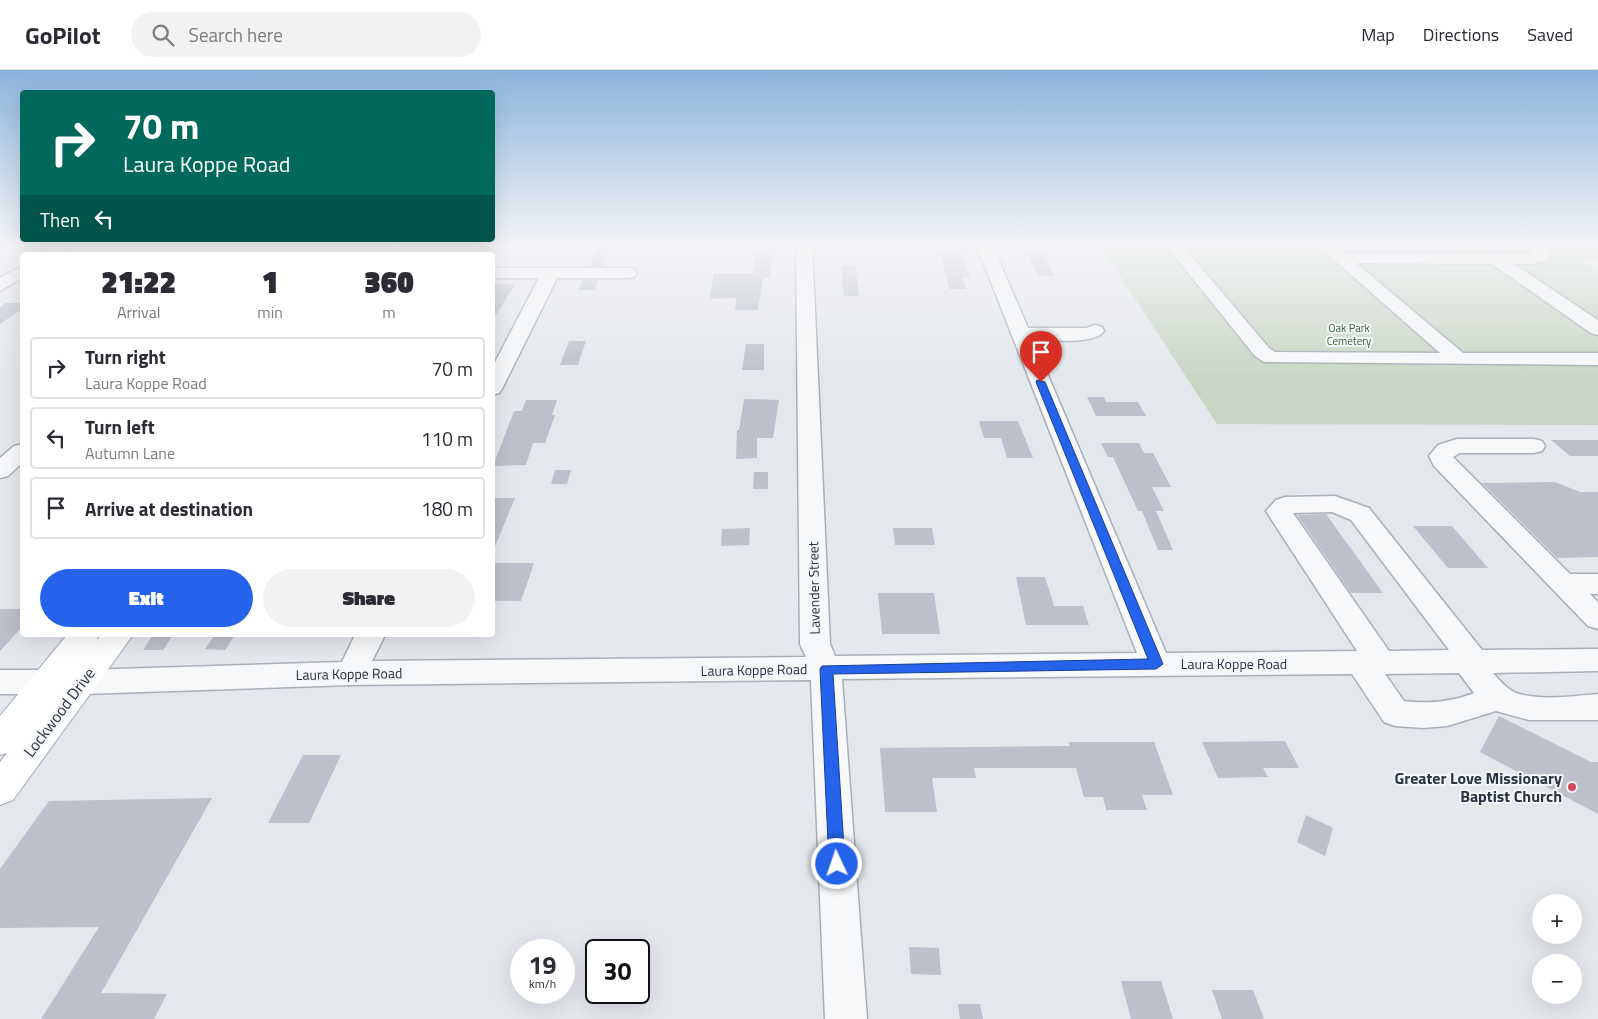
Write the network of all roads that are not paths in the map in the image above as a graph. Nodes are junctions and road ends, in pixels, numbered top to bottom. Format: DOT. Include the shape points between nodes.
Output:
graph roads {
  1 [pos="543,288"];
  2 [pos="805,288"];
  3 [pos="1003,288"];
  4 [pos="1209,288"];
  5 [pos="1376,288"];
  6 [pos="1539,288"];
  7 [pos="1598,329"];
  8 [pos="1095,331"];
  9 [pos="1022,334"];
  10 [pos="1459,359"];
  11 [pos="1598,359"];
  12 [pos="495,383"];
  13 [pos="1534,446"];
  14 [pos="20,453"];
  15 [pos="0,471"];
  16 [pos="1564,584"];
  17 [pos="1598,584"];
  18 [pos="1598,618"];
  19 [pos="82,637"];
  20 [pos="117,637"];
  21 [pos="369,637"];
  22 [pos="1471,662"];
  23 [pos="1371,663"];
  24 [pos="1156,664"];
  25 [pos="1593,665"];
  26 [pos="826,669"];
  27 [pos="351,673"];
  28 [pos="0,682"];
  29 [pos="47,682"];
  30 [pos="83,682"];
  31 [pos="1496,697"];
  32 [pos="1598,707"];
  33 [pos="0,741"];
  34 [pos="0,789"];
  35 [pos="846,1019"];
  1 -- 12 [label="street"];
  2 -- 26 [label="street, Lavender Street" via="816,644"];
  3 -- 9 [label="street"];
  4 -- 10 [label="street" via="1270,358"];
  5 -- 10 [label="street"];
  6 -- 7 [label="street"];
  8 -- 9 [label="street" via="1089,334"];
  9 -- 24 [label="street"];
  10 -- 11 [label="street"];
  13 -- 16 [label="street" via="1457,446 1440,456"];
  14 -- 15 [label="street"];
  16 -- 17 [label="street"];
  16 -- 18 [label="street"];
  19 -- 29 [label="main road, Lockwood Drive"];
  20 -- 30 [label="main road, Lockwood Drive"];
  21 -- 27 [label="street"];
  22 -- 23 [label="street, Laura Koppe Road"];
  22 -- 23 [label="street" via="1360,514 1335,504 1285,505 1279,511"];
  22 -- 25 [label="street, Laura Koppe Road"];
  22 -- 31 [label="street"];
  23 -- 24 [label="street, Laura Koppe Road"];
  23 -- 31 [label="street" via="1395,714 1448,715"];
  24 -- 26 [label="street, Laura Koppe Road"];
  26 -- 27 [label="street, Laura Koppe Road"];
  26 -- 35 [label="street, Lavender Street"];
  27 -- 30 [label="street, Laura Koppe Road"];
  28 -- 29 [label="street, Laura Koppe Road"];
  29 -- 30 [label="street, Laura Koppe Road"];
  29 -- 33 [label="main road, Lockwood Drive"];
  30 -- 34 [label="main road, Lockwood Drive"];
  31 -- 32 [label="street" via="1544,710"];
}
